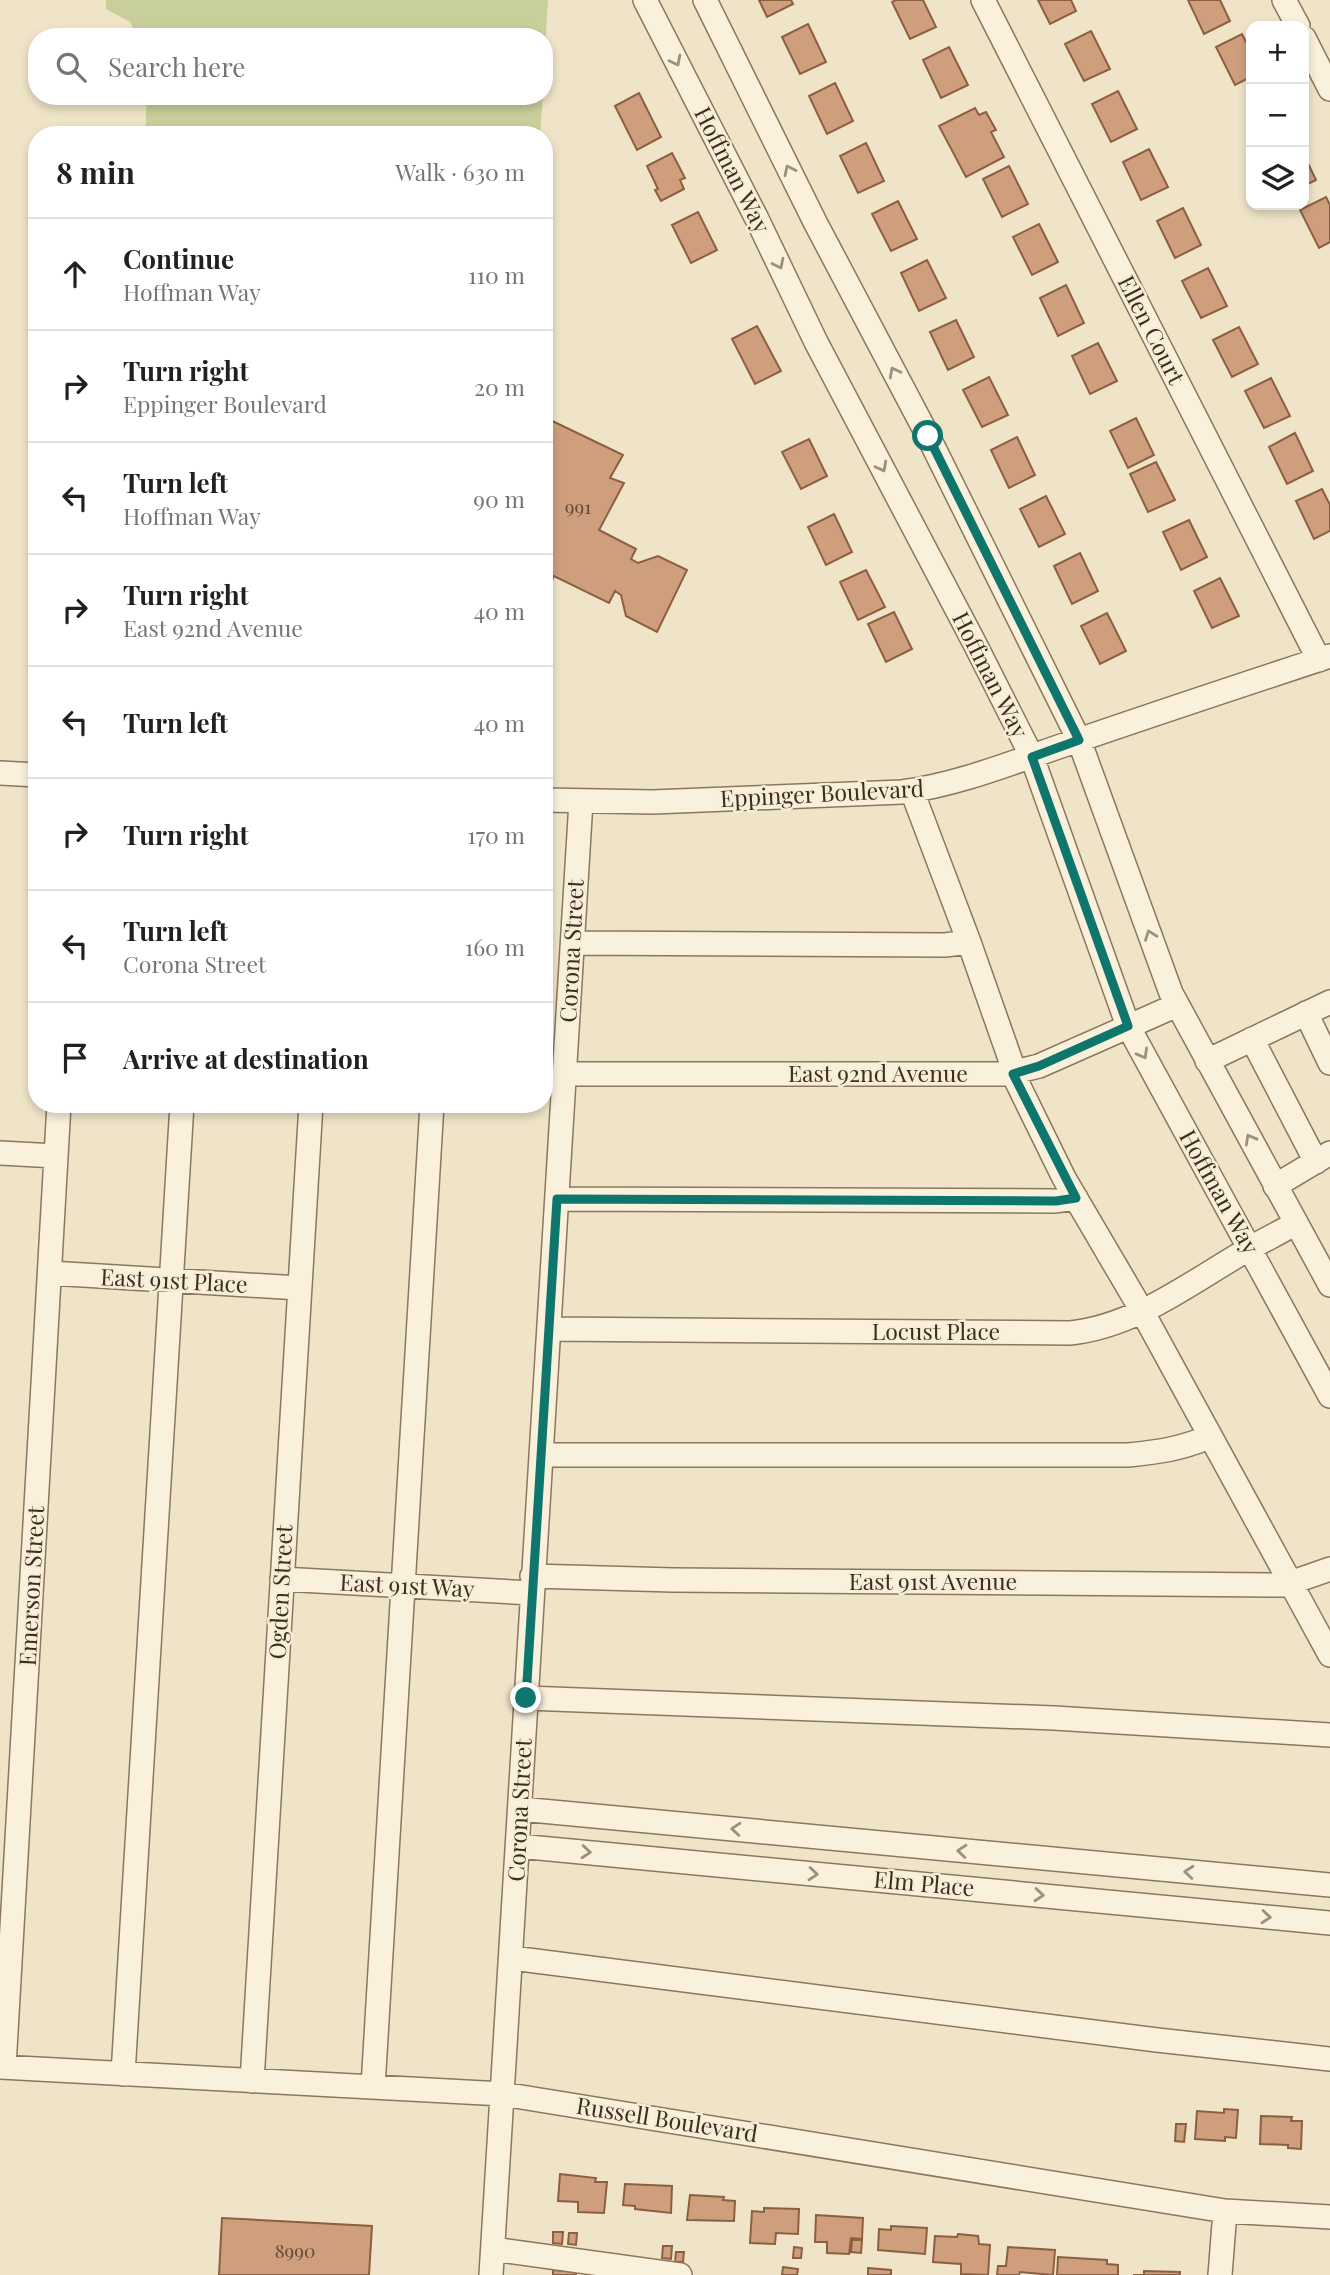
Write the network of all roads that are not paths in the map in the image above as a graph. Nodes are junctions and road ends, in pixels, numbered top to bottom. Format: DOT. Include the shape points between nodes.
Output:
graph roads {
  1 [pos="645,0"];
  2 [pos="705,0"];
  3 [pos="983,0"];
  4 [pos="1284,0"];
  5 [pos="1295,21"];
  6 [pos="1309,48"];
  7 [pos="1330,89"];
  8 [pos="1325,658"];
  9 [pos="1079,740"];
  10 [pos="1032,757"];
  11 [pos="0,772"];
  12 [pos="28,774"];
  13 [pos="912,791"];
  14 [pos="553,800"];
  15 [pos="581,801"];
  16 [pos="969,942"];
  17 [pos="573,943"];
  18 [pos="1330,1002"];
  19 [pos="1177,1005"];
  20 [pos="1306,1013"];
  21 [pos="1128,1026"];
  22 [pos="1252,1039"];
  23 [pos="1207,1062"];
  24 [pos="1330,1063"];
  25 [pos="1014,1073"];
  26 [pos="565,1074"];
  27 [pos="58,1113"];
  28 [pos="182,1113"];
  29 [pos="310,1113"];
  30 [pos="431,1113"];
  31 [pos="0,1153"];
  32 [pos="56,1156"];
  33 [pos="1323,1158"];
  34 [pos="1275,1186"];
  35 [pos="1076,1198"];
  36 [pos="557,1199"];
  37 [pos="1296,1223"];
  38 [pos="1250,1248"];
  39 [pos="50,1273"];
  40 [pos="172,1280"];
  41 [pos="1330,1284"];
  42 [pos="299,1288"];
  43 [pos="1142,1311"];
  44 [pos="549,1329"];
  45 [pos="1330,1396"];
  46 [pos="1209,1437"];
  47 [pos="541,1455"];
  48 [pos="1330,1569"];
  49 [pos="282,1579"];
  50 [pos="532,1584"];
  51 [pos="1292,1584"];
  52 [pos="404,1586"];
  53 [pos="1330,1655"];
  54 [pos="526,1698"];
  55 [pos="1330,1735"];
  56 [pos="520,1809"];
  57 [pos="519,1846"];
  58 [pos="1330,1885"];
  59 [pos="1330,1923"];
  60 [pos="512,1958"];
  61 [pos="1330,2059"];
  62 [pos="2,2067"];
  63 [pos="123,2074"];
  64 [pos="252,2081"];
  65 [pos="373,2087"];
  66 [pos="503,2094"];
  67 [pos="1225,2211"];
  68 [pos="1330,2217"];
  69 [pos="493,2249"];
  70 [pos="491,2275"];
  71 [pos="680,2275"];
  72 [pos="1220,2275"];
  1 -- 10 [label="street, Hoffman Way, one-way"];
  9 -- 2 [label="street, one-way"];
  3 -- 8 [label="street, Ellen Court"];
  4 -- 5 [label="street"];
  6 -- 7 [label="street"];
  8 -- 9 [label="street, Eppinger Boulevard"];
  9 -- 10 [label="street, Eppinger Boulevard"];
  19 -- 9 [label="street, one-way"];
  10 -- 13 [label="street, Eppinger Boulevard"];
  10 -- 21 [label="street, Hoffman Way"];
  11 -- 12 [label="street"];
  13 -- 15 [label="street, Eppinger Boulevard"];
  13 -- 16 [label="street"];
  14 -- 15 [label="street, Eppinger Boulevard"];
  15 -- 17 [label="street, Corona Street"];
  16 -- 17 [label="street"];
  16 -- 25 [label="street"];
  17 -- 26 [label="street, Corona Street"];
  18 -- 20 [label="street"];
  19 -- 21 [label="street, East 92nd Avenue"];
  19 -- 23 [label="street"];
  20 -- 22 [label="street"];
  20 -- 24 [label="street"];
  21 -- 25 [label="street, East 92nd Avenue"];
  21 -- 38 [label="street, Hoffman Way, one-way"];
  22 -- 23 [label="street"];
  22 -- 33 [label="street"];
  34 -- 23 [label="street, one-way"];
  25 -- 26 [label="street, East 92nd Avenue"];
  25 -- 35 [label="street"];
  26 -- 36 [label="street, Corona Street"];
  27 -- 32 [label="street, Emerson Street"];
  28 -- 40 [label="street"];
  29 -- 42 [label="street, Ogden Street"];
  30 -- 52 [label="street"];
  31 -- 32 [label="street"];
  32 -- 39 [label="street, Emerson Street"];
  33 -- 34 [label="street"];
  34 -- 37 [label="street"];
  35 -- 36 [label="street"];
  35 -- 43 [label="street"];
  36 -- 44 [label="street, Corona Street"];
  37 -- 38 [label="street, Locust Place"];
  37 -- 41 [label="street"];
  38 -- 43 [label="street, Locust Place"];
  38 -- 45 [label="street, Hoffman Way"];
  39 -- 40 [label="street, East 91st Place"];
  39 -- 62 [label="street, Emerson Street"];
  40 -- 42 [label="street, East 91st Place"];
  40 -- 63 [label="street"];
  42 -- 49 [label="street, Ogden Street"];
  43 -- 44 [label="street, Locust Place" via="1111,1325 1070,1333"];
  43 -- 46 [label="street"];
  44 -- 47 [label="street, Corona Street"];
  46 -- 47 [label="street" via="1165,1452 1128,1455"];
  46 -- 51 [label="street"];
  47 -- 50 [label="street, Corona Street"];
  48 -- 51 [label="street, East 91st Avenue"];
  49 -- 52 [label="street, East 91st Way"];
  49 -- 64 [label="street, Ogden Street"];
  50 -- 51 [label="street, East 91st Avenue" via="673,1580"];
  50 -- 52 [label="street, East 91st Way"];
  50 -- 54 [label="street, Corona Street"];
  51 -- 53 [label="street"];
  52 -- 65 [label="street"];
  54 -- 55 [label="street" via="1054,1718"];
  54 -- 56 [label="street, Corona Street"];
  56 -- 57 [label="street, Corona Street"];
  58 -- 56 [label="street, Elm Place, one-way"];
  57 -- 59 [label="street, Elm Place, one-way"];
  57 -- 60 [label="street, Corona Street"];
  60 -- 61 [label="street"];
  60 -- 66 [label="street, Corona Street"];
  62 -- 63 [label="street, Russell Boulevard"];
  63 -- 64 [label="street, Russell Boulevard"];
  64 -- 65 [label="street, Russell Boulevard"];
  65 -- 66 [label="street, Russell Boulevard"];
  66 -- 67 [label="street, Russell Boulevard"];
  66 -- 69 [label="street, Corona Street"];
  67 -- 68 [label="street, Russell Boulevard"];
  67 -- 72 [label="street"];
  69 -- 70 [label="street, Corona Street"];
  69 -- 71 [label="street"];
}
